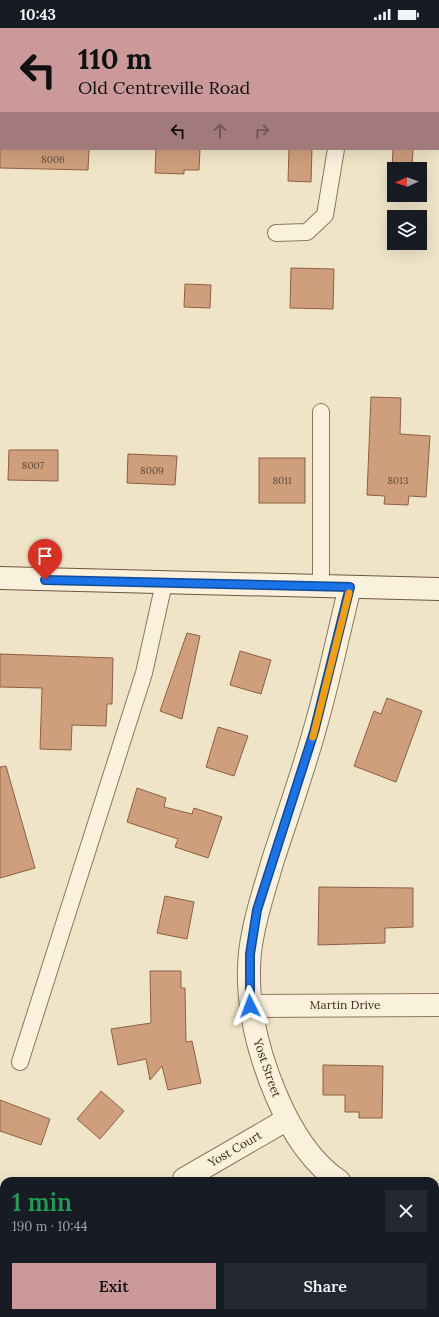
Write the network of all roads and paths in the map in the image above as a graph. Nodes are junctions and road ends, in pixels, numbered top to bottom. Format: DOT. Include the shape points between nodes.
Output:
graph roads {
  1 [pos="336,150"];
  2 [pos="276,233"];
  3 [pos="322,412"];
  4 [pos="0,578"];
  5 [pos="164,582"];
  6 [pos="320,586"];
  7 [pos="350,587"];
  8 [pos="439,590"];
  9 [pos="439,1005"];
  10 [pos="250,1006"];
  11 [pos="20,1062"];
  12 [pos="286,1120"];
  13 [pos="187,1177"];
  14 [pos="334,1177"];
  1 -- 2 [label="lane" via="325,215 307,232"];
  3 -- 6 [label="lane"];
  4 -- 5 [label="street"];
  5 -- 6 [label="street"];
  5 -- 11 [label="lane" via="144,673"];
  6 -- 7 [label="street"];
  7 -- 8 [label="street"];
  7 -- 10 [label="street, Yost Street" via="314,732 257,910 250,954"];
  9 -- 10 [label="street, Martin Drive"];
  10 -- 12 [label="street, Yost Street" via="260,1052"];
  12 -- 13 [label="street, Yost Court"];
  12 -- 14 [label="street, Yost Street" via="303,1146"];
}
